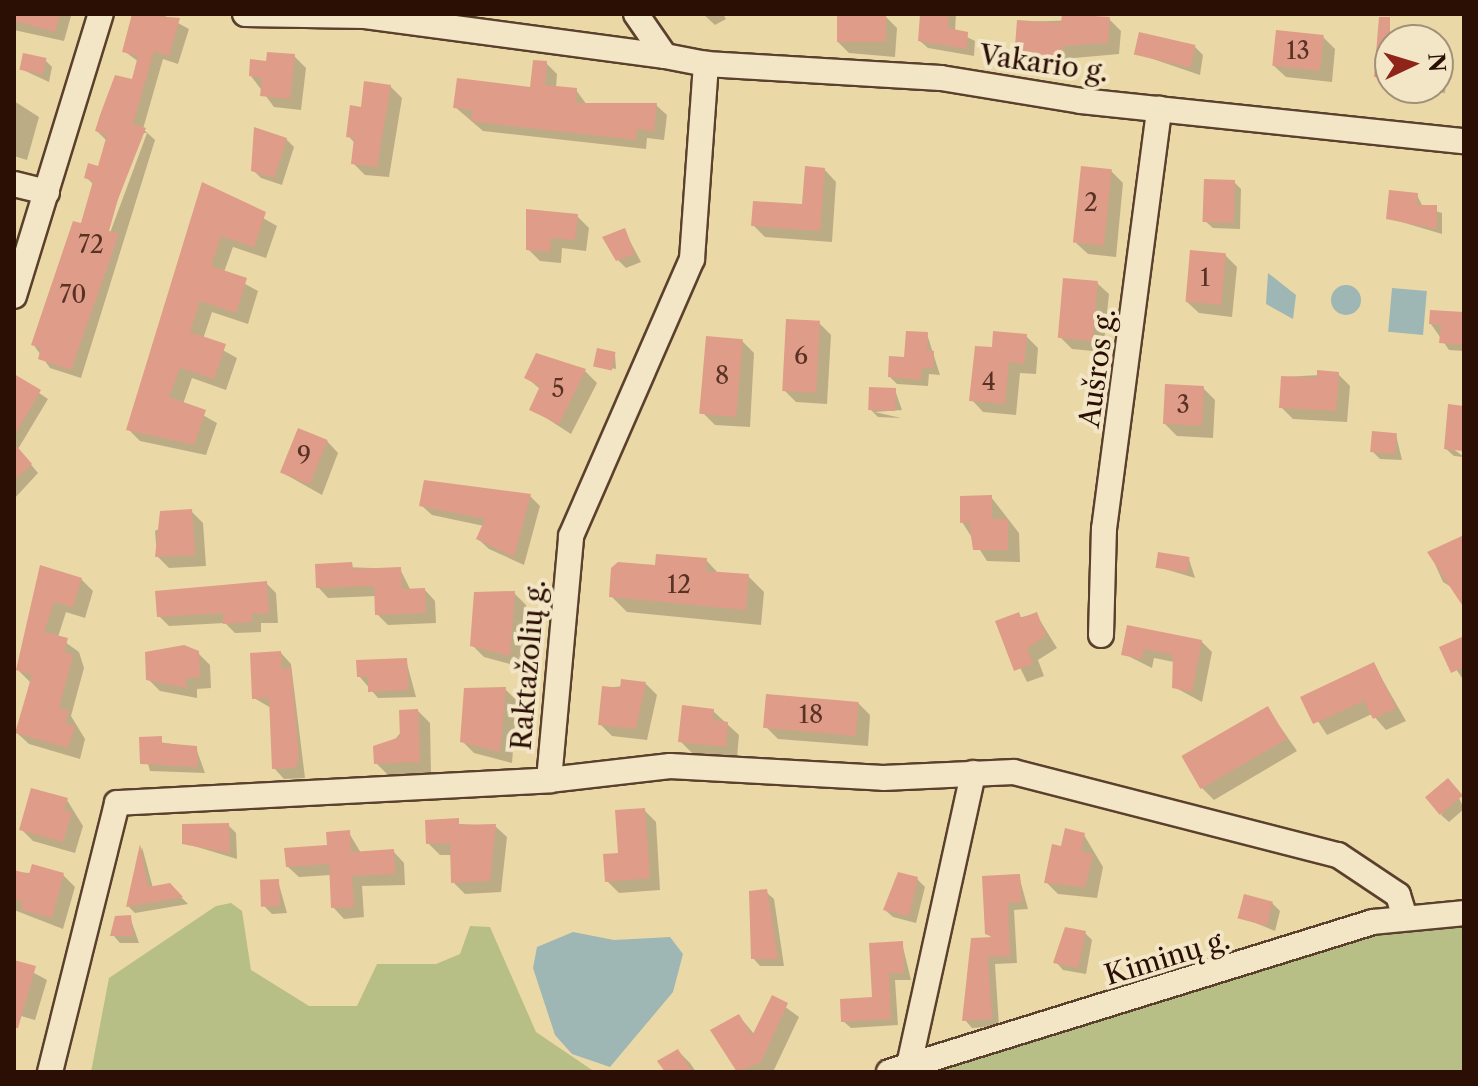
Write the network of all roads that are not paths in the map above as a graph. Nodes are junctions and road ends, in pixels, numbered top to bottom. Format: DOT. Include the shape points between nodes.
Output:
graph roads {
  1 [pos="101,14"];
  2 [pos="245,14"];
  3 [pos="636,14"];
  4 [pos="665,56"];
  5 [pos="706,64"];
  6 [pos="1159,109"];
  7 [pos="1464,141"];
  8 [pos="14,184"];
  9 [pos="47,192"];
  10 [pos="14,296"];
  11 [pos="1101,635"];
  12 [pos="973,773"];
  13 [pos="549,780"];
  14 [pos="1464,913"];
  15 [pos="1404,915"];
  16 [pos="899,1069"];
  17 [pos="50,1072"];
  1 -- 9 [label="street"];
  2 -- 4 [label="street, Vakario g." via="365,16"];
  3 -- 4 [label="street"];
  4 -- 5 [label="street, Vakario g."];
  5 -- 6 [label="street, Vakario g." via="941,78"];
  5 -- 13 [label="street, Raktažolių g." via="692,259 571,536"];
  6 -- 7 [label="street, Vakario g."];
  6 -- 11 [label="street, Aušros g." via="1104,529"];
  8 -- 9 [label="street"];
  9 -- 10 [label="street"];
  12 -- 13 [label="street" via="883,778 670,766"];
  12 -- 15 [label="street" via="1014,772 1307,844 1383,883 1398,895"];
  12 -- 16 [label="street"];
  13 -- 17 [label="street, Raktažolių g." via="117,803"];
  14 -- 15 [label="street, Kiminų g."];
  15 -- 16 [label="street, Kiminų g."];
}
